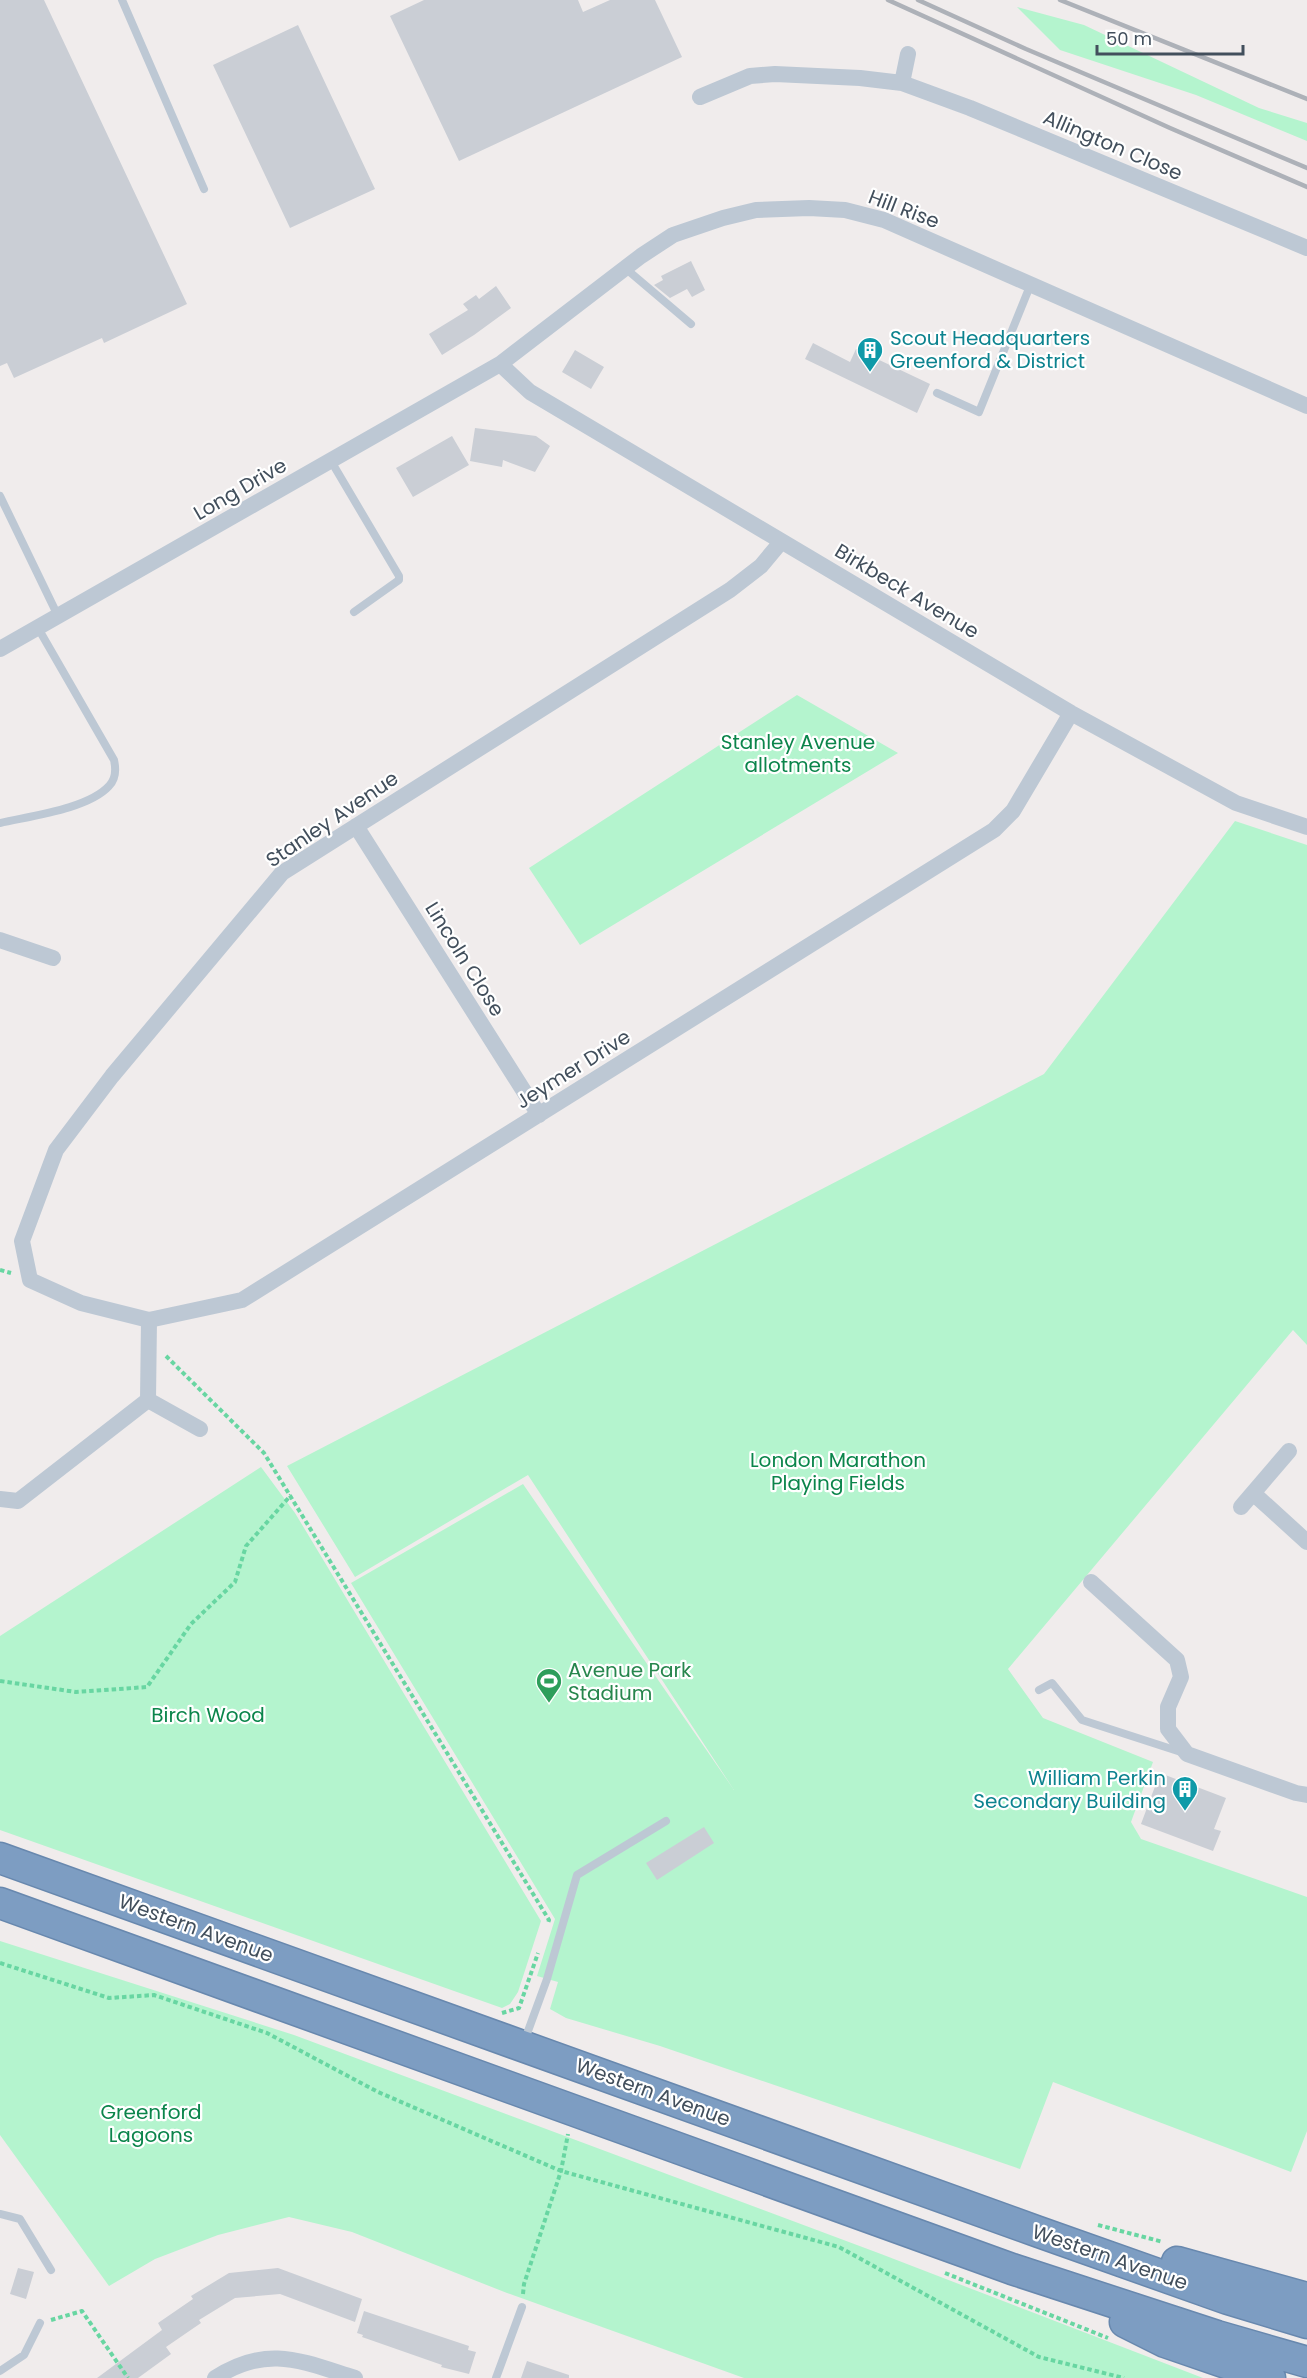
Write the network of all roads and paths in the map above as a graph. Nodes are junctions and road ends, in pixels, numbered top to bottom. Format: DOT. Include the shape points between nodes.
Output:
graph roads {
  1 [pos="122,0"];
  2 [pos="908,54"];
  3 [pos="902,83"];
  4 [pos="700,97"];
  5 [pos="204,189"];
  6 [pos="1307,248"];
  7 [pos="625,268"];
  8 [pos="1030,286"];
  9 [pos="691,324"];
  10 [pos="500,364"];
  11 [pos="937,393"];
  12 [pos="1307,406"];
  13 [pos="331,461"];
  14 [pos="0,496"];
  15 [pos="781,542"];
  16 [pos="354,612"];
  17 [pos="58,617"];
  18 [pos="38,628"];
  19 [pos="2,644"];
  20 [pos="1071,713"];
  21 [pos="0,823"];
  22 [pos="356,826"];
  23 [pos="1307,827"];
  24 [pos="0,940"];
  25 [pos="53,958"];
  26 [pos="539,1115"];
  27 [pos="30,1280"];
  28 [pos="149,1320"];
  29 [pos="148,1400"];
  30 [pos="200,1429"];
  31 [pos="1289,1451"];
  32 [pos="1253,1493"];
  33 [pos="291,1495"];
  34 [pos="0,1499"];
  35 [pos="1241,1507"];
  36 [pos="1307,1542"];
  37 [pos="1091,1582"];
  38 [pos="0,1681"];
  39 [pos="1039,1690"];
  40 [pos="1187,1754"];
  41 [pos="1307,1795"];
  42 [pos="666,1821"];
  43 [pos="0,1858"];
  44 [pos="0,1903"];
  45 [pos="546,1931"];
  46 [pos="542,1942"];
  47 [pos="0,1963"];
  48 [pos="498,2015"];
  49 [pos="523,2046"];
  50 [pos="570,2126"];
  51 [pos="561,2171"];
  52 [pos="0,2214"];
  53 [pos="1036,2231"];
  54 [pos="1012,2269"];
  55 [pos="51,2270"];
  56 [pos="1307,2298"];
  57 [pos="522,2307"];
  58 [pos="40,2323"];
  59 [pos="1307,2323"];
  60 [pos="1307,2362"];
  61 [pos="0,2371"];
  62 [pos="128,2378"];
  63 [pos="215,2378"];
  64 [pos="355,2378"];
  65 [pos="496,2378"];
  66 [pos="1124,2378"];
  67 [pos="1270,2378"];
  1 -- 5 [label="lane"];
  2 -- 3 [label="street"];
  3 -- 4 [label="street, Allington Close" via="775,74 750,76"];
  3 -- 6 [label="street, Allington Close"];
  7 -- 8 [label="street, Hill Rise" via="673,235 723,218 756,210 809,208 845,210 884,220"];
  7 -- 9 [label="lane"];
  7 -- 10 [label="street, Hill Rise"];
  8 -- 11 [label="lane" via="979,412"];
  8 -- 12 [label="street, Hill Rise"];
  10 -- 13 [label="street, Long Drive"];
  10 -- 15 [label="street, Birkbeck Avenue" via="530,392"];
  13 -- 16 [label="lane" via="399,576 399,580"];
  13 -- 17 [label="street, Long Drive"];
  14 -- 17 [label="lane"];
  15 -- 20 [label="street, Birkbeck Avenue"];
  15 -- 22 [label="street, Stanley Avenue" via="761,566 730,590"];
  17 -- 18 [label="street, Long Drive"];
  18 -- 19 [label="street, Long Drive"];
  18 -- 21 [label="lane" via="114,760 116,770 111,784 98,796"];
  20 -- 23 [label="street, Birkbeck Avenue" via="1236,803"];
  20 -- 26 [label="street, Jeymer Drive" via="1013,811 994,830"];
  22 -- 26 [label="street, Lincoln Close"];
  22 -- 27 [label="street, Stanley Avenue" via="282,873 112,1076 56,1150 22,1241"];
  24 -- 25 [label="street"];
  26 -- 28 [label="street, Jeymer Drive" via="242,1300"];
  27 -- 28 [label="street, Jeymer Drive" via="81,1303"];
  28 -- 29 [label="street"];
  28 -- 33 [label="path" via="161,1352 264,1453"];
  29 -- 30 [label="street"];
  29 -- 34 [label="street" via="18,1501"];
  31 -- 32 [label="street"];
  32 -- 35 [label="street"];
  32 -- 36 [label="street"];
  33 -- 38 [label="path" via="246,1546 235,1582 191,1624 147,1687 76,1692"];
  33 -- 45 [label="path" via="549,1920"];
  37 -- 40 [label="street" via="1177,1660 1181,1677 1168,1707 1168,1730"];
  39 -- 40 [label="lane" via="1053,1683 1082,1720"];
  40 -- 41 [label="street"];
  42 -- 49 [label="lane" via="577,1875"];
  43 -- 49 [label="highway, Western Avenue"];
  44 -- 54 [label="highway, Western Avenue"];
  46 -- 48 [label="path" via="519,2008"];
  47 -- 51 [label="path" via="109,1998 154,1995 267,2033 378,2092"];
  49 -- 53 [label="highway, Western Avenue"];
  50 -- 51 [label="path"];
  51 -- 57 [label="path" via="524,2284"];
  51 -- 66 [label="path" via="839,2247 1039,2357"];
  52 -- 55 [label="lane" via="20,2219"];
  53 -- 56 [label="highway" via="1191,2265"];
  53 -- 59 [label="highway, Western Avenue"];
  54 -- 60 [label="highway, Western Avenue"];
  54 -- 67 [label="highway" via="1166,2342"];
  57 -- 65 [label="lane"];
  58 -- 61 [label="lane" via="24,2355"];
  58 -- 62 [label="path" via="82,2312"];
  63 -- 64 [label="street" via="232,2367 262,2359 294,2358"];
}
